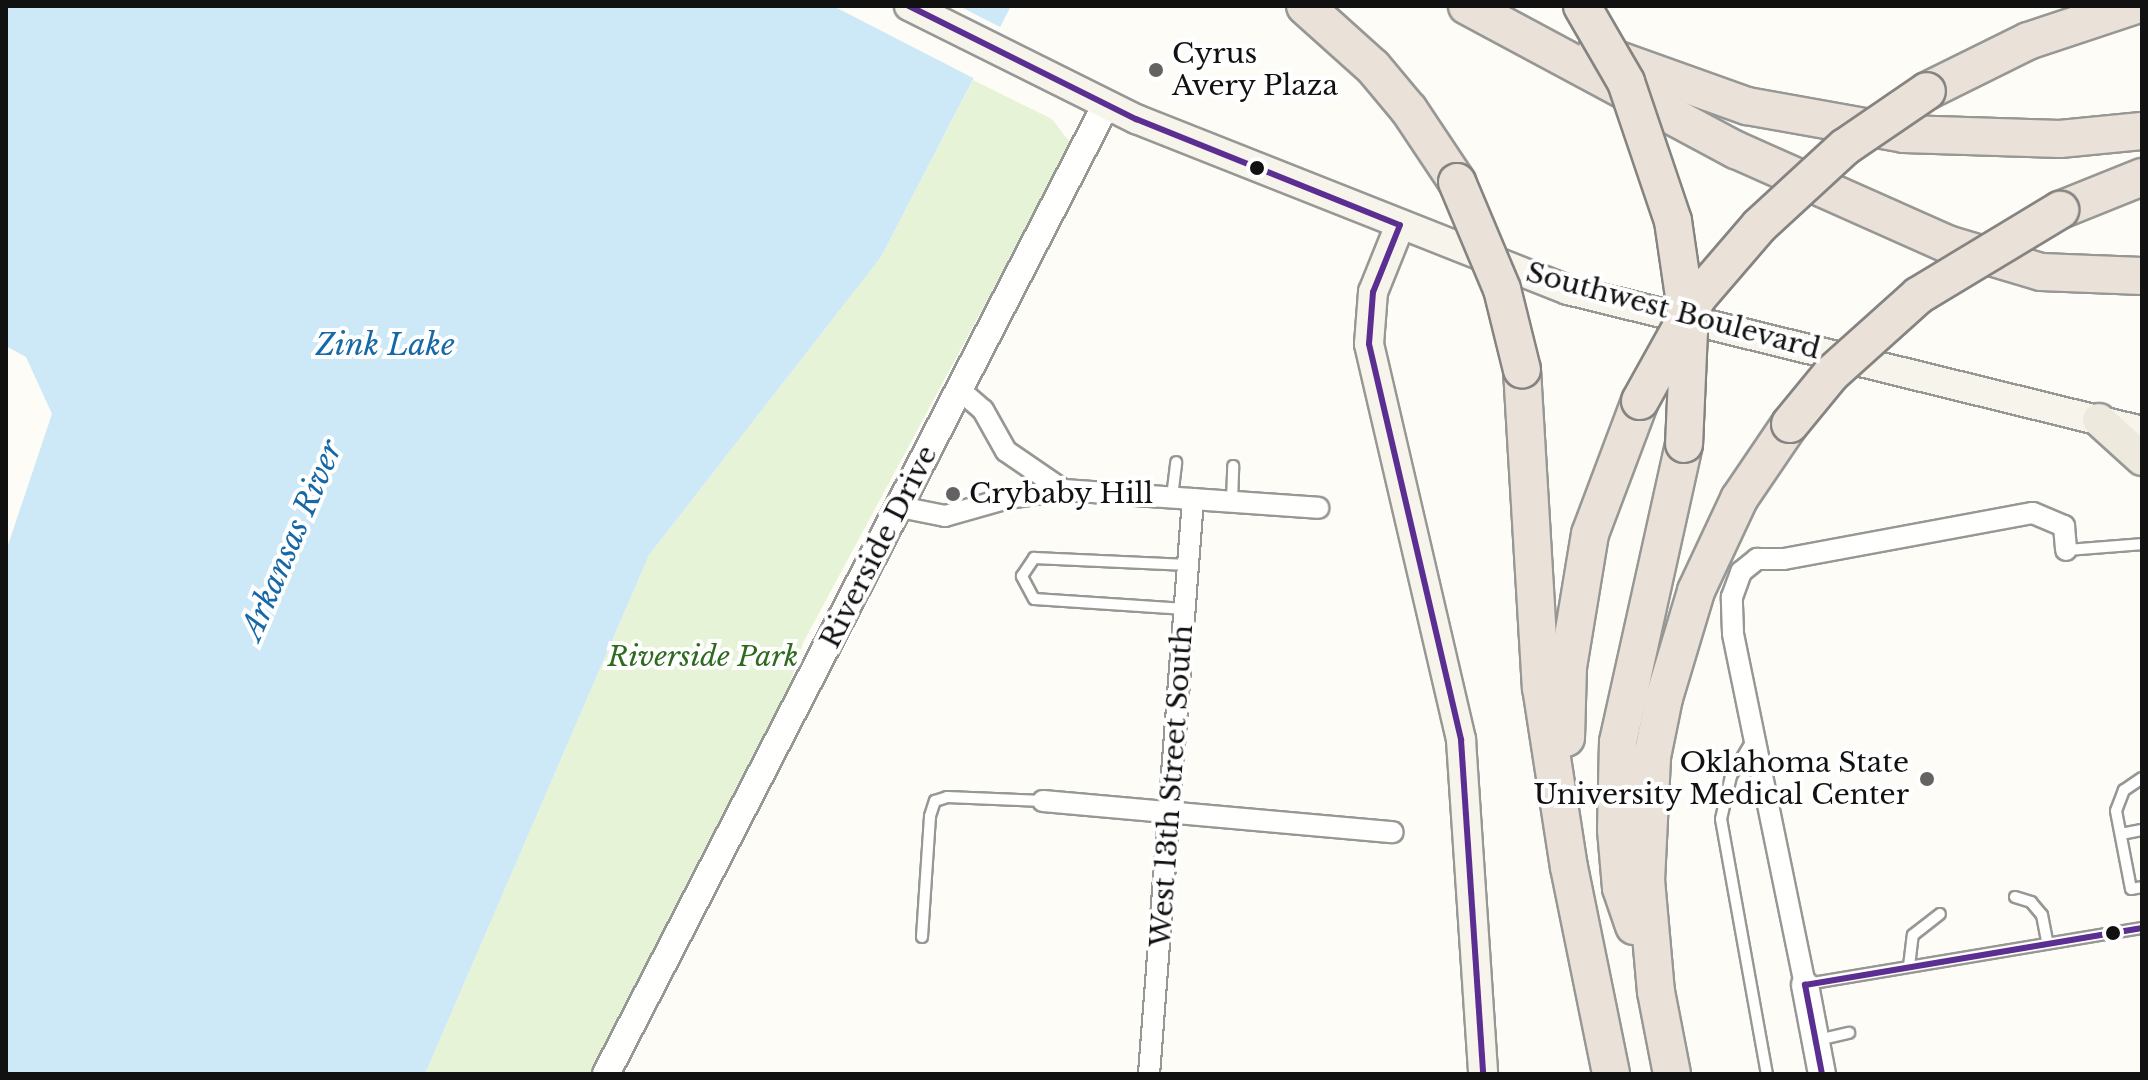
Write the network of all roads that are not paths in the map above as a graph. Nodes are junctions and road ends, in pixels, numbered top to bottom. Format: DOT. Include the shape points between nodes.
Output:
graph roads {
  1 [pos="909,6"];
  2 [pos="1305,6"];
  3 [pos="1467,6"];
  4 [pos="1492,6"];
  5 [pos="1582,6"];
  6 [pos="2133,6"];
  7 [pos="1106,105"];
  8 [pos="2142,131"];
  9 [pos="2142,177"];
  10 [pos="1400,225"];
  11 [pos="2142,276"];
  12 [pos="961,391"];
  13 [pos="2099,420"];
  14 [pos="2142,431"];
  15 [pos="2142,459"];
  16 [pos="1176,462"];
  17 [pos="1233,466"];
  18 [pos="1063,490"];
  19 [pos="1183,498"];
  20 [pos="1232,502"];
  21 [pos="900,507"];
  22 [pos="1318,508"];
  23 [pos="2142,544"];
  24 [pos="2066,550"];
  25 [pos="1188,565"];
  26 [pos="1185,609"];
  27 [pos="1754,737"];
  28 [pos="2142,778"];
  29 [pos="1043,801"];
  30 [pos="1171,815"];
  31 [pos="2142,830"];
  32 [pos="1393,832"];
  33 [pos="2121,834"];
  34 [pos="1569,867"];
  35 [pos="2142,887"];
  36 [pos="2015,897"];
  37 [pos="1940,914"];
  38 [pos="2142,928"];
  39 [pos="922,937"];
  40 [pos="2047,941"];
  41 [pos="1909,966"];
  42 [pos="1805,985"];
  43 [pos="1656,992"];
  44 [pos="1849,1033"];
  45 [pos="1816,1041"];
  46 [pos="606,1074"];
  47 [pos="1149,1074"];
  48 [pos="1483,1074"];
  49 [pos="1611,1074"];
  50 [pos="1672,1074"];
  51 [pos="1767,1074"];
  52 [pos="1822,1074"];
  1 -- 7 [label="main road, Southwest Boulevard"];
  2 -- 34 [label="highway, bridge" via="1373,67 1409,110 1457,182 1502,289 1522,370 1541,687"];
  3 -- 11 [label="highway" via="1736,150 1947,244 2041,272"];
  4 -- 8 [label="highway" via="1665,80 1815,121 1999,140"];
  5 -- 43 [label="highway, bridge" via="1626,82 1673,221 1689,331 1684,444 1627,688 1615,785 1621,888"];
  6 -- 34 [label="highway, bridge" via="1978,63 1927,91 1836,154 1759,226 1698,297 1640,401 1590,534 1575,614 1566,714"];
  7 -- 10 [label="main road, Southwest Boulevard"];
  7 -- 12 [label="street, Riverside Drive"];
  9 -- 43 [label="highway, bridge" via="2060,210 1919,295 1831,374 1790,424 1715,547 1664,698 1648,797 1646,881"];
  10 -- 13 [label="main road, Southwest Boulevard" via="1568,290"];
  10 -- 48 [label="main road" via="1373,292 1369,344 1461,740"];
  12 -- 18 [label="street" via="983,410 1006,451"];
  12 -- 21 [label="street, Riverside Drive"];
  13 -- 14 [label="main road, Southwest Boulevard"];
  13 -- 15 [label="main road"];
  16 -- 19 [label="lane"];
  17 -- 20 [label="lane"];
  18 -- 19 [label="street"];
  18 -- 21 [label="street" via="945,516"];
  19 -- 20 [label="street"];
  19 -- 25 [label="street, West 13th Street South"];
  20 -- 22 [label="street"];
  21 -- 46 [label="street, Riverside Drive"];
  23 -- 24 [label="lane"];
  24 -- 27 [label="street" via="2064,526 2033,513 1784,559 1757,559 1741,572 1732,597 1733,633"];
  25 -- 26 [label="street, West 13th Street South"];
  25 -- 26 [label="lane" via="1034,558 1022,576 1034,599"];
  26 -- 30 [label="street, West 13th Street South"];
  27 -- 42 [label="street"];
  27 -- 51 [label="lane" via="1731,776 1721,819"];
  28 -- 33 [label="lane" via="2124,790 2116,811"];
  29 -- 30 [label="street"];
  29 -- 39 [label="lane" via="935,801"];
  30 -- 32 [label="street"];
  30 -- 47 [label="street, West 13th Street South"];
  31 -- 33 [label="lane"];
  33 -- 35 [label="lane" via="2131,889"];
  34 -- 49 [label="highway"];
  36 -- 40 [label="lane" via="2031,902 2042,915"];
  37 -- 41 [label="lane" via="1913,935"];
  38 -- 40 [label="lane"];
  40 -- 41 [label="lane"];
  41 -- 42 [label="lane"];
  42 -- 45 [label="street"];
  43 -- 50 [label="highway"];
  44 -- 45 [label="lane"];
  45 -- 52 [label="street"];
}
